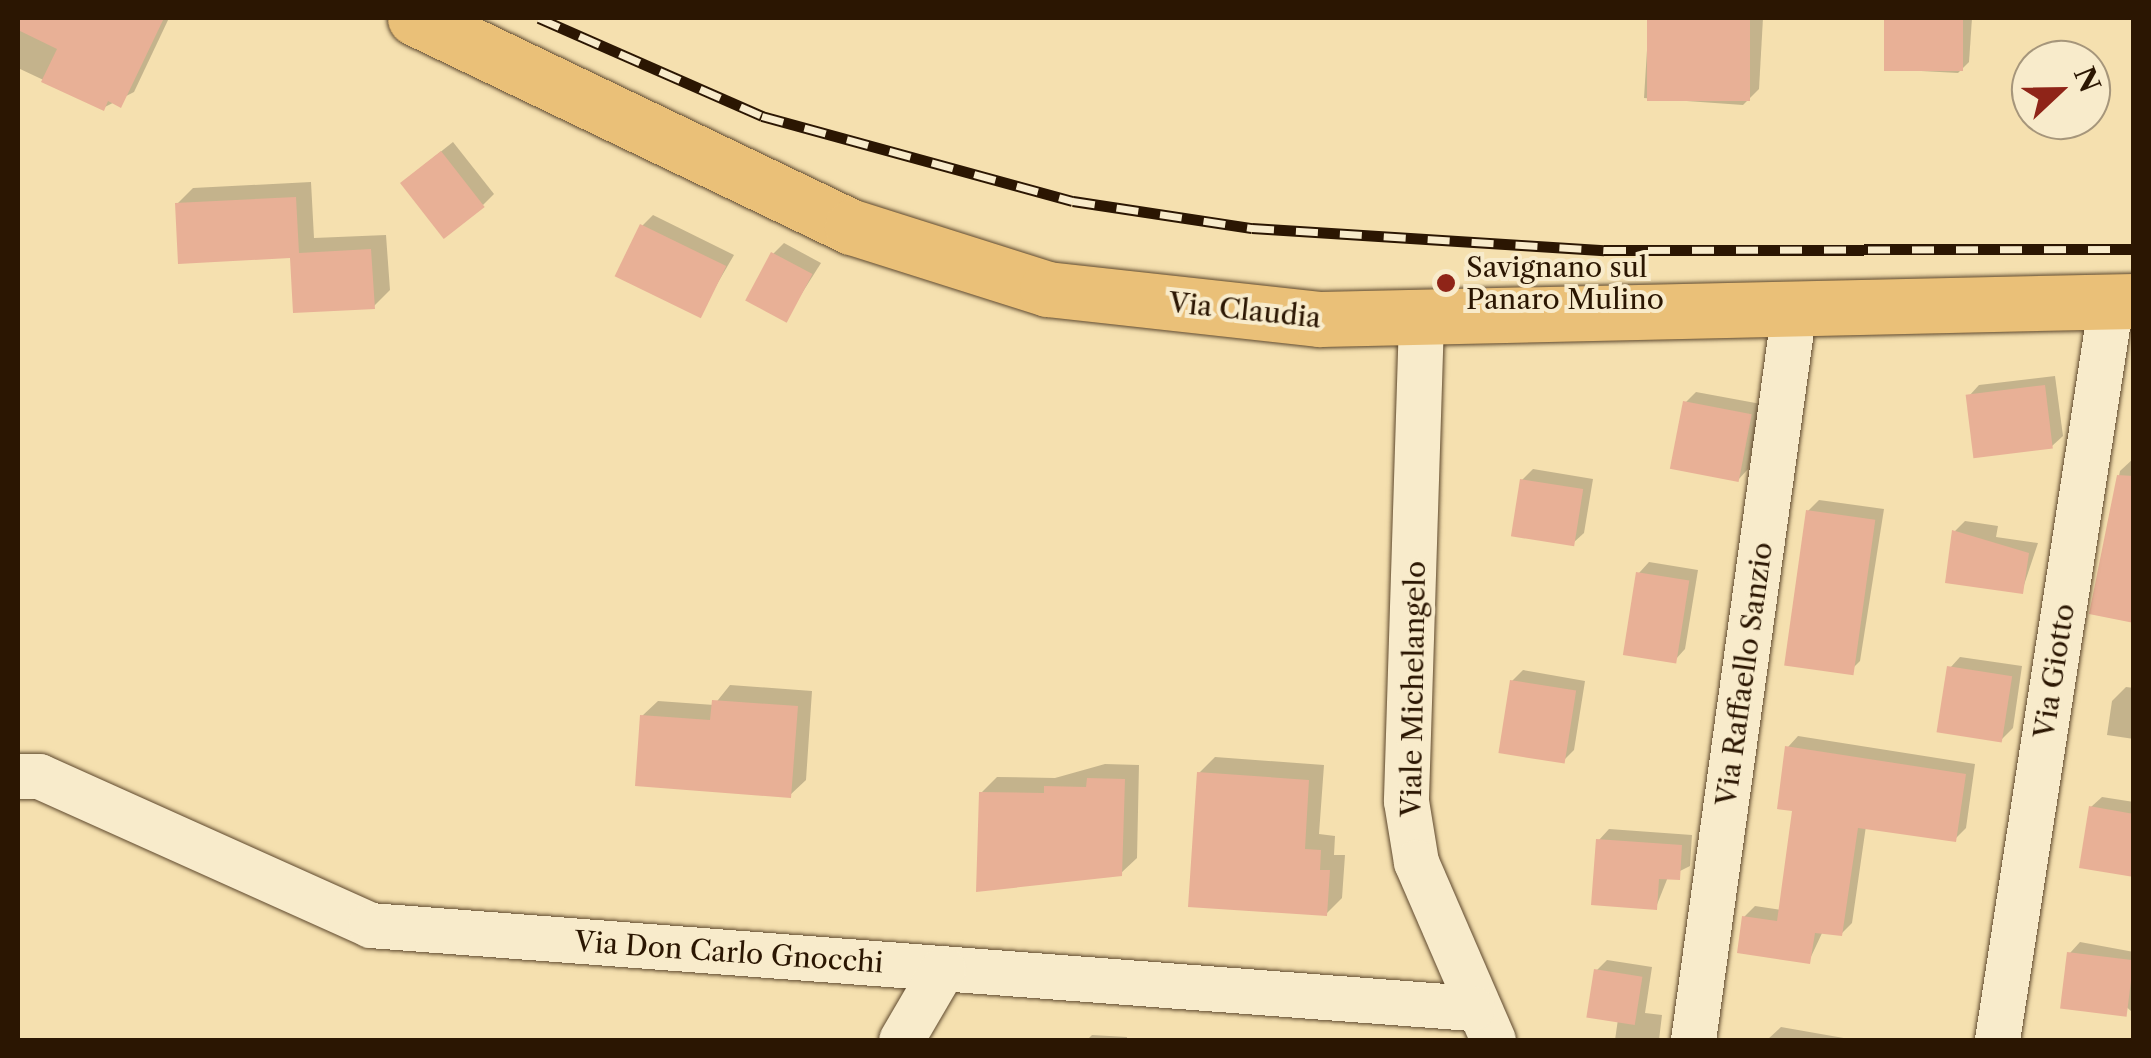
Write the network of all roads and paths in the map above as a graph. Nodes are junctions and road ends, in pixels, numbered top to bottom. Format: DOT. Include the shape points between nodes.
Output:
graph roads {
  1 [pos="415,18"];
  2 [pos="2122,301"];
  3 [pos="1794,308"];
  4 [pos="1421,320"];
  5 [pos="18,776"];
  6 [pos="943,968"];
  7 [pos="1482,1024"];
  8 [pos="901,1040"];
  9 [pos="1694,1040"];
  10 [pos="1997,1040"];
  1 -- 4 [label="main road, Via Claudia" via="852,227 1048,289 1320,320"];
  2 -- 3 [label="main road, Via Claudia"];
  2 -- 10 [label="street, Via Giotto"];
  3 -- 4 [label="main road, Via Claudia"];
  3 -- 9 [label="street, Via Raffaello Sanzio"];
  4 -- 7 [label="street, Viale Michelangelo" via="1406,801 1416,862"];
  5 -- 6 [label="street, Via Don Carlo Gnocchi" via="39,776 370,925"];
  6 -- 7 [label="street, Via Don Carlo Gnocchi"];
  6 -- 8 [label="street"];
}
